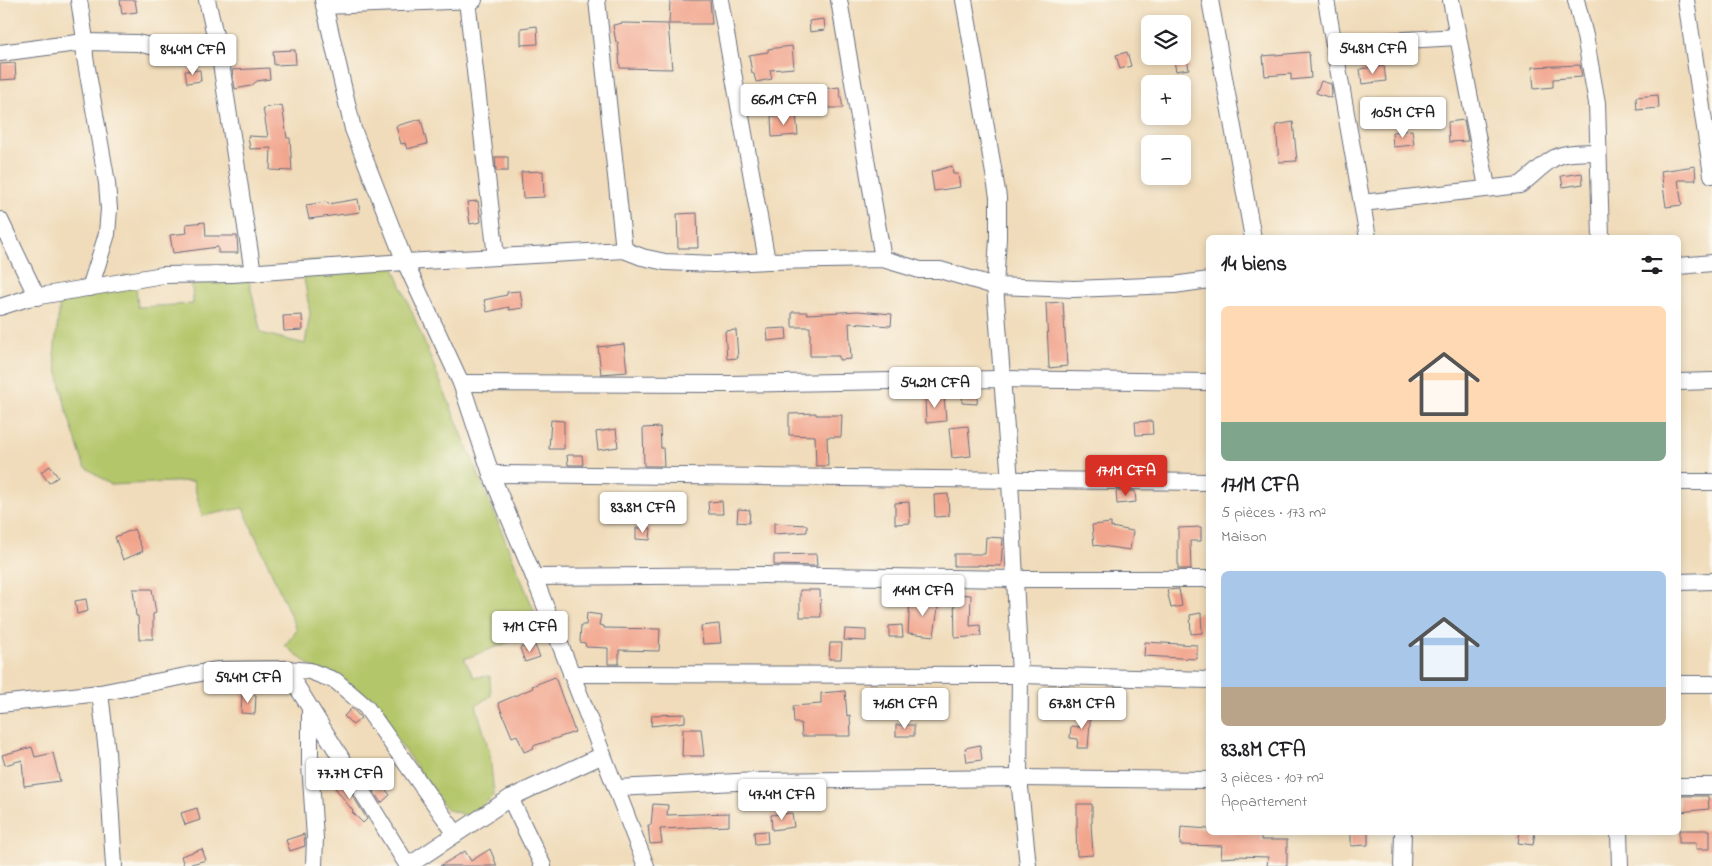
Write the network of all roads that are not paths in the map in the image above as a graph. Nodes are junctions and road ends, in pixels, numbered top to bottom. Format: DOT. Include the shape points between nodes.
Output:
graph roads {
  1 [pos="79,0"];
  2 [pos="207,0"];
  3 [pos="467,0"];
  4 [pos="474,0"];
  5 [pos="597,0"];
  6 [pos="720,0"];
  7 [pos="839,0"];
  8 [pos="964,0"];
  9 [pos="1210,0"];
  10 [pos="1326,0"];
  11 [pos="1451,0"];
  12 [pos="1576,0"];
  13 [pos="1686,0"];
  14 [pos="324,3"];
  15 [pos="1458,37"];
  16 [pos="84,42"];
  17 [pos="1334,44"];
  18 [pos="0,53"];
  19 [pos="220,57"];
  20 [pos="1598,152"];
  21 [pos="1712,175"];
  22 [pos="1487,187"];
  23 [pos="1362,203"];
  24 [pos="0,220"];
  25 [pos="1252,235"];
  26 [pos="1367,235"];
  27 [pos="1600,235"];
  28 [pos="624,250"];
  29 [pos="496,257"];
  30 [pos="883,259"];
  31 [pos="767,261"];
  32 [pos="405,262"];
  33 [pos="1712,263"];
  34 [pos="1681,266"];
  35 [pos="253,273"];
  36 [pos="1206,280"];
  37 [pos="995,286"];
  38 [pos="90,288"];
  39 [pos="37,297"];
  40 [pos="0,307"];
  41 [pos="1001,378"];
  42 [pos="1712,380"];
  43 [pos="1206,382"];
  44 [pos="1681,382"];
  45 [pos="461,383"];
  46 [pos="491,474"];
  47 [pos="1010,481"];
  48 [pos="1206,482"];
  49 [pos="1681,482"];
  50 [pos="1712,482"];
  51 [pos="534,577"];
  52 [pos="1015,579"];
  53 [pos="1206,579"];
  54 [pos="1712,581"];
  55 [pos="1681,582"];
  56 [pos="286,669"];
  57 [pos="571,674"];
  58 [pos="1020,675"];
  59 [pos="1206,680"];
  60 [pos="1681,684"];
  61 [pos="1712,684"];
  62 [pos="100,693"];
  63 [pos="0,704"];
  64 [pos="310,709"];
  65 [pos="603,755"];
  66 [pos="1019,778"];
  67 [pos="1206,780"];
  68 [pos="1681,786"];
  69 [pos="1712,786"];
  70 [pos="616,788"];
  71 [pos="510,798"];
  72 [pos="456,834"];
  73 [pos="1402,835"];
  74 [pos="1619,835"];
  75 [pos="114,866"];
  76 [pos="314,866"];
  77 [pos="408,866"];
  78 [pos="543,866"];
  79 [pos="646,866"];
  80 [pos="1028,866"];
  81 [pos="1402,866"];
  82 [pos="1620,866"];
  1 -- 16 [label="street"];
  2 -- 19 [label="street"];
  3 -- 4 [label="street"];
  3 -- 14 [label="street"];
  3 -- 29 [label="street"];
  5 -- 28 [label="street"];
  6 -- 31 [label="street"];
  7 -- 30 [label="street"];
  8 -- 37 [label="street" via="998,197"];
  9 -- 25 [label="street"];
  10 -- 17 [label="street"];
  11 -- 15 [label="street"];
  12 -- 20 [label="street" via="1597,103"];
  13 -- 21 [label="street"];
  14 -- 32 [label="street" via="353,129"];
  15 -- 17 [label="street"];
  15 -- 22 [label="street"];
  16 -- 18 [label="street"];
  16 -- 19 [label="street" via="137,43"];
  16 -- 38 [label="street" via="109,209 107,234"];
  17 -- 23 [label="street"];
  19 -- 35 [label="street"];
  20 -- 22 [label="street" via="1564,154 1551,159 1520,184"];
  20 -- 27 [label="street"];
  22 -- 23 [label="street"];
  23 -- 26 [label="street"];
  24 -- 39 [label="street"];
  28 -- 29 [label="street"];
  28 -- 31 [label="street" via="665,262"];
  29 -- 32 [label="street"];
  30 -- 31 [label="street"];
  30 -- 37 [label="street" via="920,270 940,270"];
  32 -- 35 [label="street"];
  32 -- 45 [label="street"];
  33 -- 34 [label="street"];
  35 -- 38 [label="street" via="163,275"];
  36 -- 37 [label="street" via="1074,289"];
  37 -- 41 [label="street"];
  38 -- 39 [label="street"];
  39 -- 40 [label="street"];
  41 -- 43 [label="street"];
  41 -- 45 [label="street" via="728,384"];
  41 -- 47 [label="street"];
  42 -- 44 [label="street"];
  45 -- 46 [label="street"];
  46 -- 47 [label="street"];
  46 -- 51 [label="street"];
  47 -- 48 [label="street"];
  47 -- 52 [label="street"];
  49 -- 50 [label="street"];
  51 -- 52 [label="street" via="761,575"];
  51 -- 57 [label="street"];
  52 -- 53 [label="street"];
  52 -- 58 [label="street"];
  54 -- 55 [label="street"];
  56 -- 62 [label="street" via="216,670"];
  56 -- 64 [label="street"];
  56 -- 72 [label="street" via="310,671 336,681 366,707"];
  57 -- 58 [label="street"];
  57 -- 65 [label="street"];
  58 -- 59 [label="street"];
  58 -- 66 [label="street"];
  60 -- 61 [label="street"];
  62 -- 63 [label="street"];
  62 -- 75 [label="street"];
  64 -- 76 [label="street"];
  64 -- 77 [label="street"];
  65 -- 70 [label="street"];
  65 -- 71 [label="street"];
  66 -- 67 [label="street"];
  66 -- 70 [label="street" via="757,781"];
  66 -- 80 [label="street"];
  68 -- 69 [label="street"];
  70 -- 79 [label="street"];
  71 -- 72 [label="street"];
  71 -- 78 [label="street"];
  72 -- 77 [label="street"];
  73 -- 81 [label="street"];
  74 -- 82 [label="street"];
}
